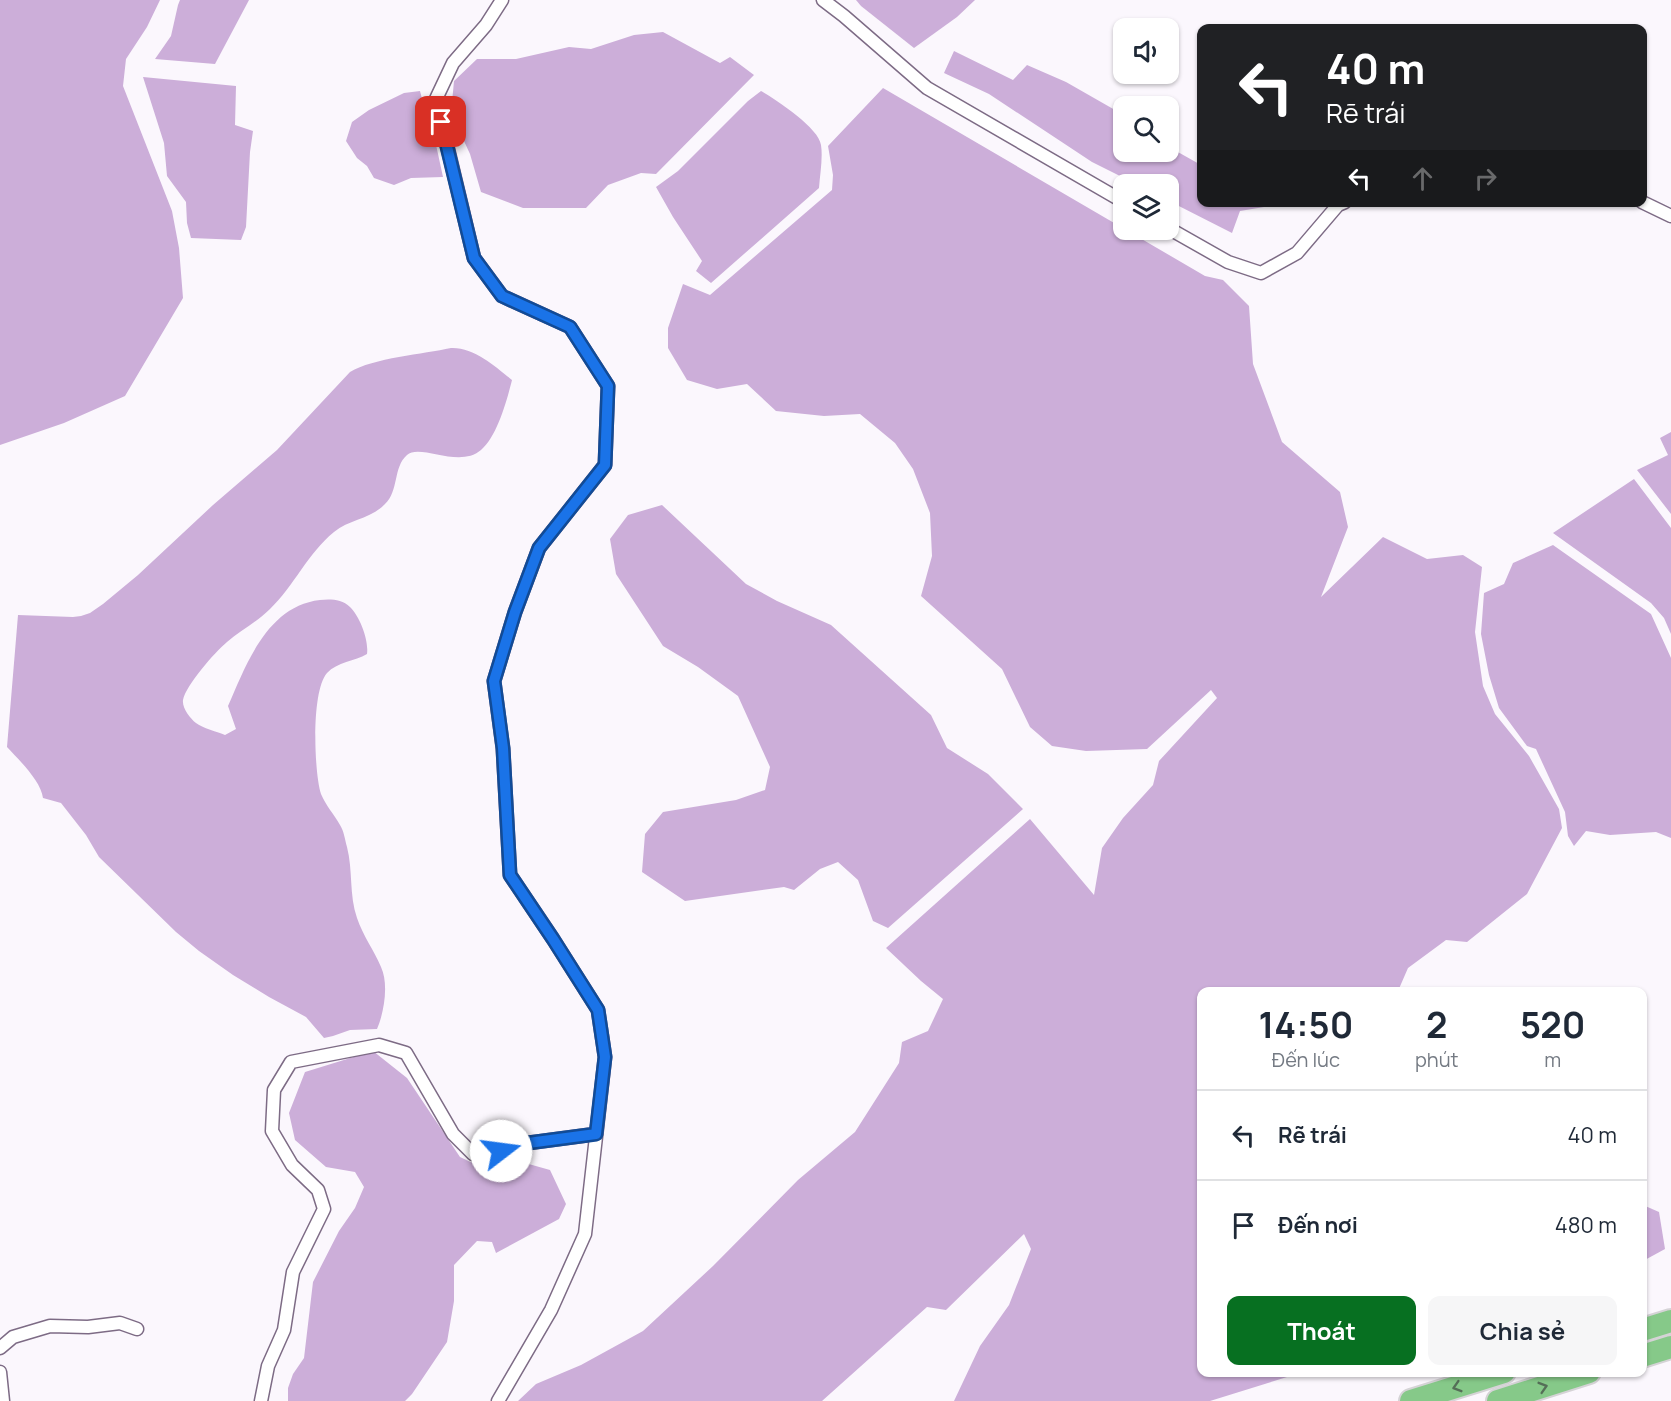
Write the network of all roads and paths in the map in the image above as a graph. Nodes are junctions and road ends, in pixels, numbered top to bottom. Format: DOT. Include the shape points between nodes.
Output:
graph roads {
  1 [pos="502,0"];
  2 [pos="823,0"];
  3 [pos="1113,196"];
  4 [pos="1647,204"];
  5 [pos="1337,207"];
  6 [pos="1671,216"];
  7 [pos="1179,234"];
  8 [pos="596,1134"];
  9 [pos="1671,1321"];
  10 [pos="1647,1328"];
  11 [pos="137,1329"];
  12 [pos="1671,1347"];
  13 [pos="0,1348"];
  14 [pos="1647,1354"];
  15 [pos="0,1372"];
  16 [pos="1487,1377"];
  17 [pos="1573,1377"];
  18 [pos="3,1401"];
  19 [pos="261,1401"];
  20 [pos="498,1401"];
  21 [pos="1411,1401"];
  22 [pos="1498,1401"];
  1 -- 8 [label="street" via="453,63 435,99 474,258 502,296 570,327 608,386 605,465 539,548 494,681 503,748 510,875 598,1010 605,1057"];
  2 -- 3 [label="street" via="927,88"];
  4 -- 6 [label="street"];
  5 -- 7 [label="street" via="1297,253 1261,273 1228,262"];
  8 -- 19 [label="street" via="513,1145 489,1156 473,1154 453,1134 406,1053 379,1045 291,1062 274,1090 272,1131 292,1165 318,1190 324,1209 293,1272 284,1330 268,1366"];
  8 -- 20 [label="street" via="585,1234 551,1310"];
  9 -- 10 [label="highway"];
  11 -- 13 [label="street" via="120,1323 50,1326 13,1337"];
  12 -- 14 [label="highway"];
  15 -- 18 [label="street"];
  16 -- 21 [label="highway, one-way"];
  22 -- 17 [label="highway, one-way"];
}
